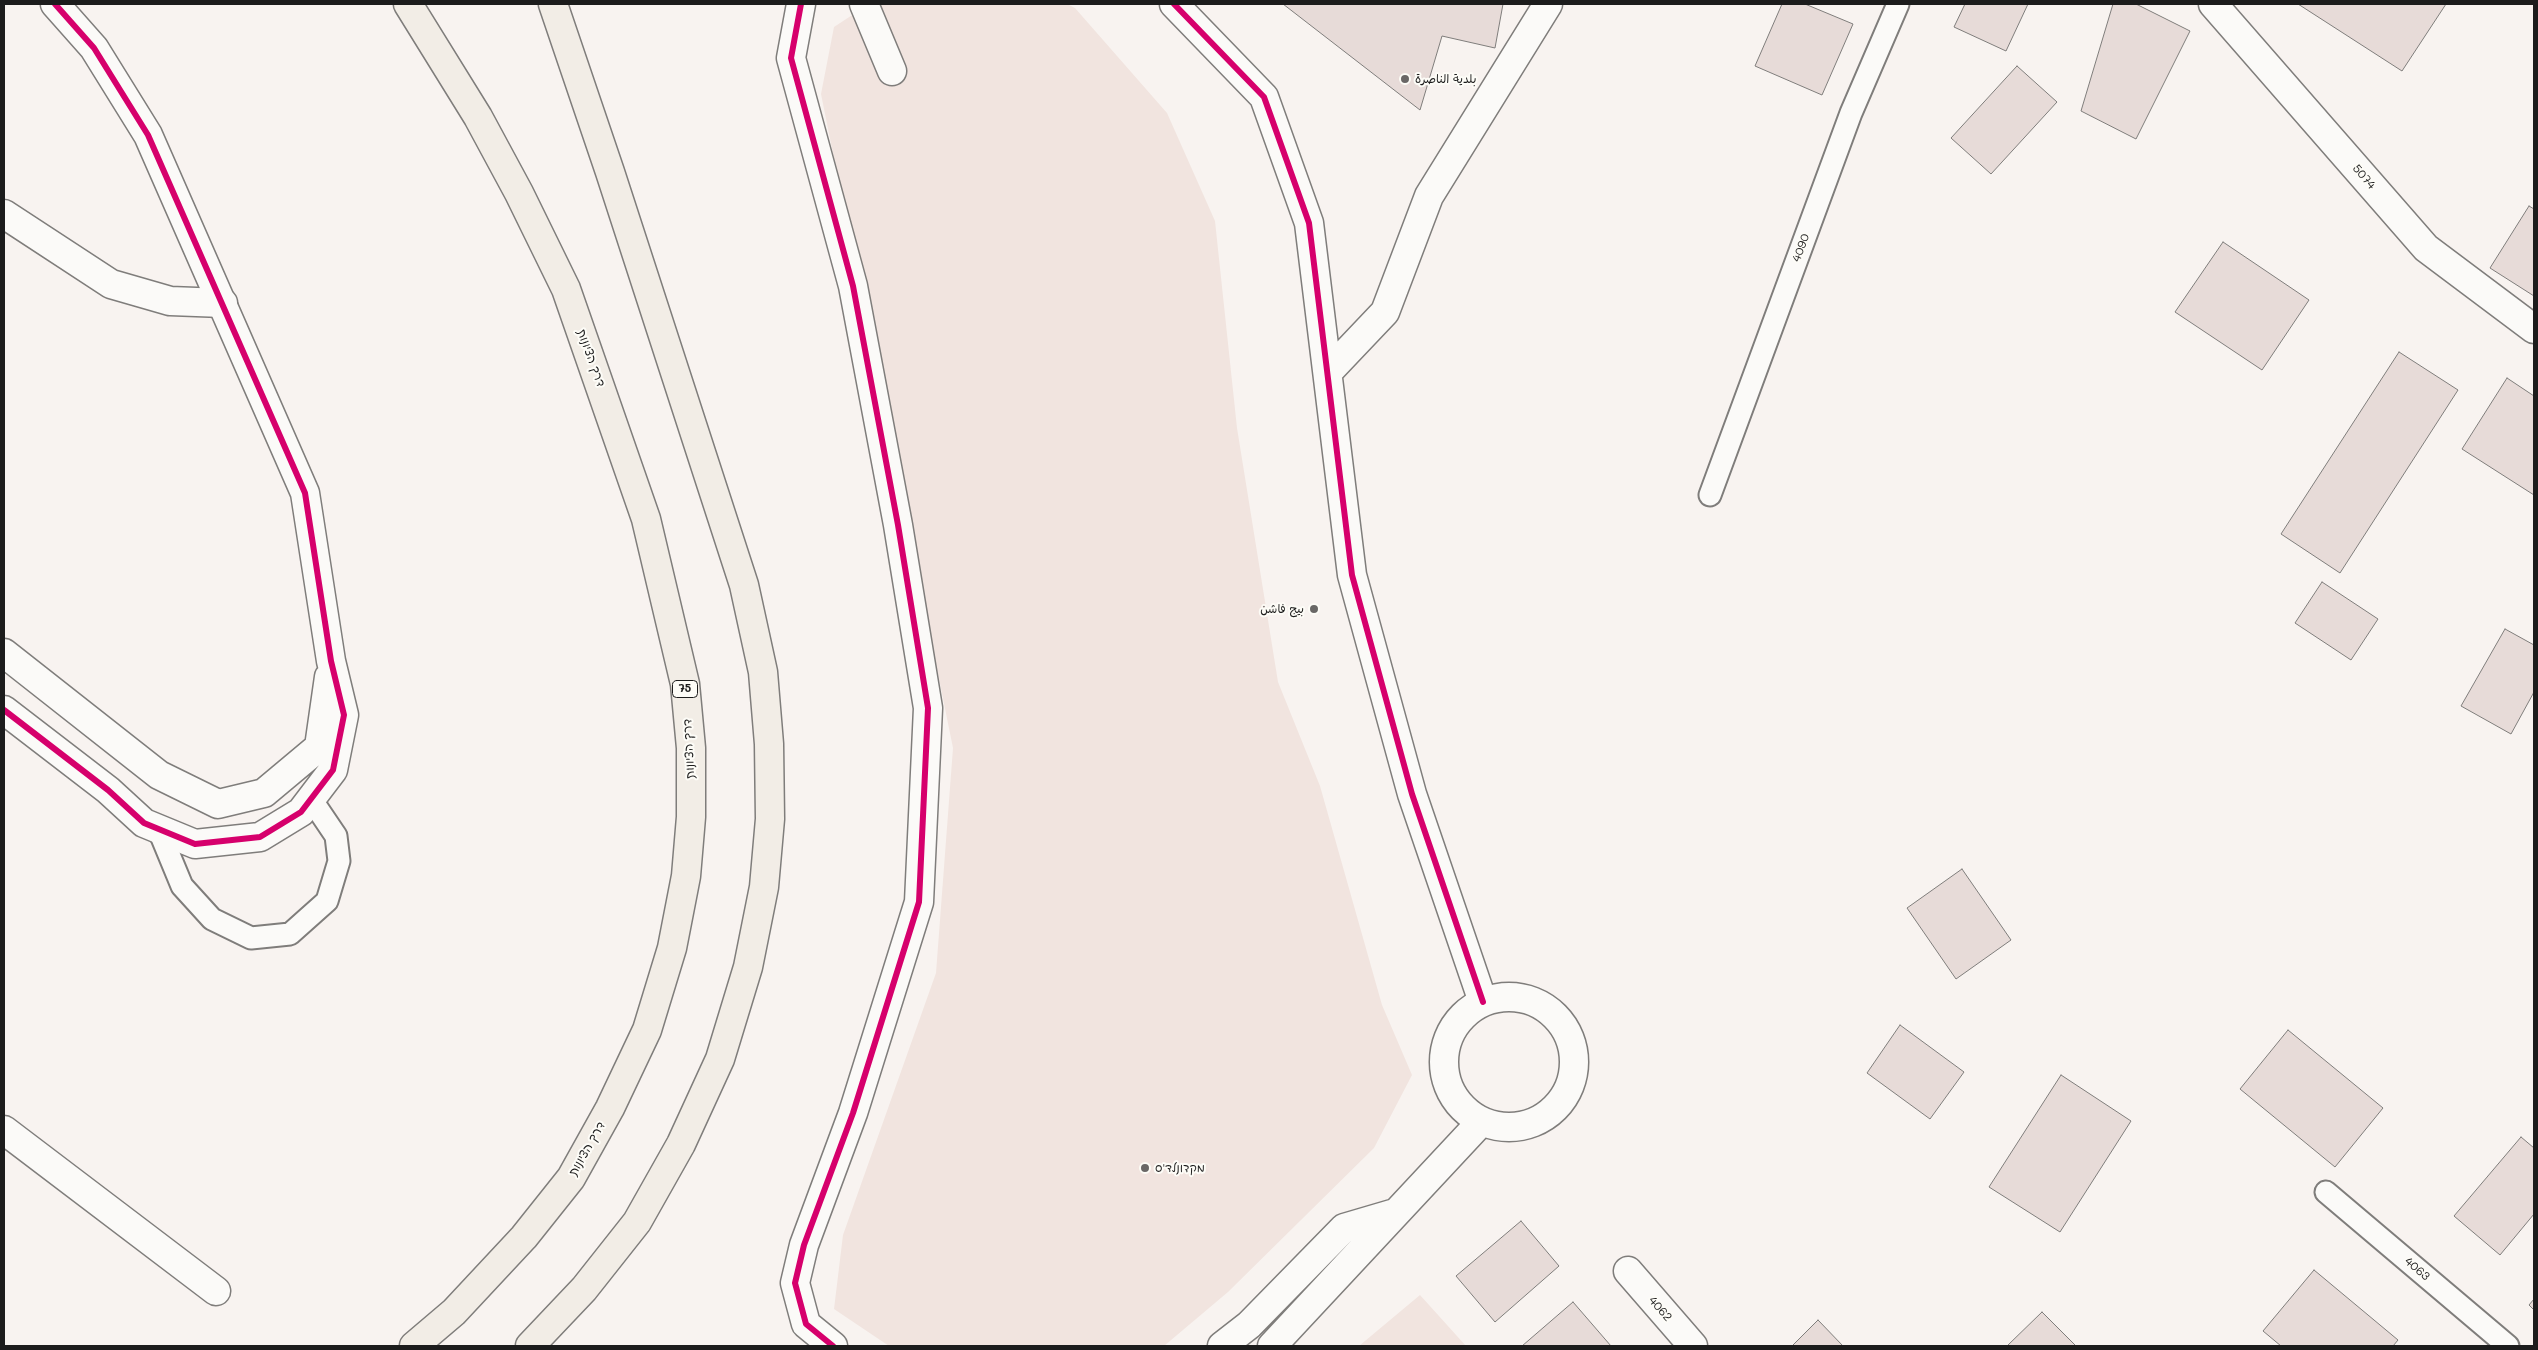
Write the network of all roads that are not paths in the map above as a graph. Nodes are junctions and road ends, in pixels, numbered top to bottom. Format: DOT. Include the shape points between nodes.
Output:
graph roads {
  1 [pos="55,4"];
  2 [pos="408,4"];
  3 [pos="553,4"];
  4 [pos="801,4"];
  5 [pos="864,4"];
  6 [pos="1174,4"];
  7 [pos="1548,4"];
  8 [pos="1898,4"];
  9 [pos="2213,4"];
  10 [pos="892,71"];
  11 [pos="4,214"];
  12 [pos="223,303"];
  13 [pos="2534,329"];
  14 [pos="1328,372"];
  15 [pos="1710,495"];
  16 [pos="4,653"];
  17 [pos="331,661"];
  18 [pos="4,710"];
  19 [pos="311,799"];
  20 [pos="158,828"];
  21 [pos="1483,1002"];
  22 [pos="1482,1122"];
  23 [pos="4,1130"];
  24 [pos="2326,1192"];
  25 [pos="1397,1212"];
  26 [pos="1628,1271"];
  27 [pos="216,1291"];
  28 [pos="414,1346"];
  29 [pos="530,1346"];
  30 [pos="833,1346"];
  31 [pos="1222,1346"];
  32 [pos="1272,1346"];
  33 [pos="1693,1346"];
  34 [pos="2508,1346"];
  1 -- 12 [label="street" via="94,48 148,135"];
  2 -- 28 [label="highway, דרך הציונות / 75" via="478,117 566,289 646,519 685,684 691,748 691,817 686,876 672,948 647,1030 572,1178 524,1237 454,1312"];
  3 -- 29 [label="highway" via="744,585 763,672 769,744 770,819 764,887 748,967 720,1059 681,1144 636,1222 584,1289"];
  4 -- 30 [label="street" via="791,58 853,286 898,524 928,708 919,902 853,1113 804,1245 795,1283 806,1324"];
  5 -- 10 [label="street"];
  6 -- 14 [label="street" via="1264,98 1309,223"];
  7 -- 14 [label="street" via="1429,196 1385,312"];
  8 -- 15 [label="lane, 4090" via="1850,113"];
  9 -- 13 [label="street, 5074" via="2426,248"];
  11 -- 12 [label="street" via="111,284 170,301"];
  12 -- 17 [label="street" via="304,493"];
  14 -- 21 [label="street" via="1352,575 1412,794"];
  16 -- 17 [label="street" via="159,775 218,804 264,793 319,747"];
  17 -- 19 [label="street" via="344,715 333,770"];
  18 -- 20 [label="street" via="108,790 144,823"];
  19 -- 20 [label="street" via="302,812 260,837 195,844"];
  19 -- 20 [label="lane" via="336,836 339,861 326,901 290,934 251,938 212,920 182,886"];
  21 -- 22 [label="street" via="1462,1016 1448,1037 1444,1061 1448,1086 1462,1107"];
  21 -- 22 [label="street" via="1504,997 1525,998 1545,1007 1561,1022 1572,1040 1575,1062 1571,1083 1561,1103 1545,1117 1524,1126 1502,1127"];
  22 -- 25 [label="street"];
  23 -- 27 [label="street"];
  24 -- 34 [label="lane, 4063"];
  25 -- 31 [label="street" via="1344,1228 1249,1325"];
  25 -- 32 [label="street"];
  26 -- 33 [label="street, 4062"];
}
